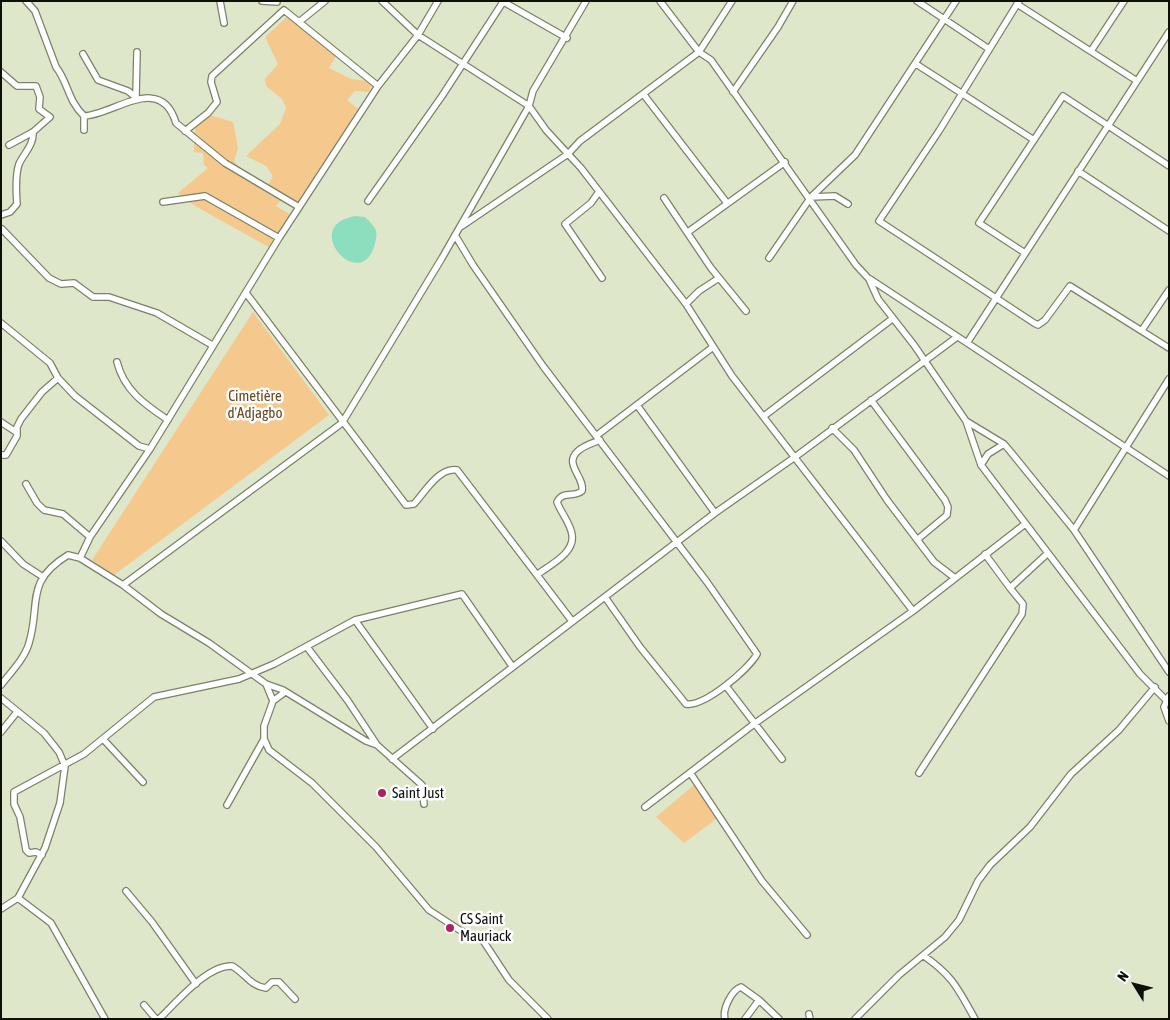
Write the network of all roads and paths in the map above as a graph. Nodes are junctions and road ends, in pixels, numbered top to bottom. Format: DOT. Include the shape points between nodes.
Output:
graph roads {
  1 [pos="26,1"];
  2 [pos="220,1"];
  3 [pos="262,1"];
  4 [pos="325,1"];
  5 [pos="382,1"];
  6 [pos="438,1"];
  7 [pos="586,1"];
  8 [pos="660,1"];
  9 [pos="732,1"];
  10 [pos="793,1"];
  11 [pos="916,1"];
  12 [pos="956,1"];
  13 [pos="1124,1"];
  14 [pos="277,2"];
  15 [pos="502,2"];
  16 [pos="1018,3"];
  17 [pos="284,10"];
  18 [pos="944,20"];
  19 [pos="300,22"];
  20 [pos="224,23"];
  21 [pos="1169,32"];
  22 [pos="418,34"];
  23 [pos="567,38"];
  24 [pos="989,49"];
  25 [pos="1091,51"];
  26 [pos="137,52"];
  27 [pos="698,52"];
  28 [pos="84,54"];
  29 [pos="916,64"];
  30 [pos="462,65"];
  31 [pos="1,72"];
  32 [pos="1137,81"];
  33 [pos="378,86"];
  34 [pos="733,92"];
  35 [pos="962,94"];
  36 [pos="644,95"];
  37 [pos="136,97"];
  38 [pos="529,106"];
  39 [pos="84,116"];
  40 [pos="1108,126"];
  41 [pos="84,130"];
  42 [pos="185,131"];
  43 [pos="33,132"];
  44 [pos="1034,140"];
  45 [pos="9,145"];
  46 [pos="568,154"];
  47 [pos="785,162"];
  48 [pos="1169,166"];
  49 [pos="1078,171"];
  50 [pos="598,193"];
  51 [pos="664,198"];
  52 [pos="810,198"];
  53 [pos="368,201"];
  54 [pos="164,202"];
  55 [pos="727,203"];
  56 [pos="848,204"];
  57 [pos="299,207"];
  58 [pos="1,215"];
  59 [pos="459,229"];
  60 [pos="2,230"];
  61 [pos="1169,231"];
  62 [pos="688,232"];
  63 [pos="455,235"];
  64 [pos="279,238"];
  65 [pos="1026,253"];
  66 [pos="769,258"];
  67 [pos="602,278"];
  68 [pos="719,278"];
  69 [pos="869,279"];
  70 [pos="1169,290"];
  71 [pos="246,293"];
  72 [pos="996,298"];
  73 [pos="686,304"];
  74 [pos="746,311"];
  75 [pos="892,319"];
  76 [pos="1,323"];
  77 [pos="1142,330"];
  78 [pos="957,337"];
  79 [pos="967,343"];
  80 [pos="212,346"];
  81 [pos="713,347"];
  82 [pos="1169,348"];
  83 [pos="925,360"];
  84 [pos="117,362"];
  85 [pos="58,378"];
  86 [pos="1169,379"];
  87 [pos="871,400"];
  88 [pos="637,405"];
  89 [pos="764,416"];
  90 [pos="168,420"];
  91 [pos="966,421"];
  92 [pos="1,422"];
  93 [pos="342,423"];
  94 [pos="832,428"];
  95 [pos="16,432"];
  96 [pos="598,438"];
  97 [pos="1004,444"];
  98 [pos="1126,448"];
  99 [pos="150,450"];
  100 [pos="1,455"];
  101 [pos="795,457"];
  102 [pos="981,465"];
  103 [pos="1169,476"];
  104 [pos="26,484"];
  105 [pos="715,513"];
  106 [pos="1025,524"];
  107 [pos="1074,530"];
  108 [pos="90,537"];
  109 [pos="918,539"];
  110 [pos="1,541"];
  111 [pos="677,543"];
  112 [pos="1048,553"];
  113 [pos="985,554"];
  114 [pos="80,558"];
  115 [pos="538,574"];
  116 [pos="43,577"];
  117 [pos="955,578"];
  118 [pos="123,585"];
  119 [pos="1010,588"];
  120 [pos="605,598"];
  121 [pos="913,611"];
  122 [pos="355,620"];
  123 [pos="572,621"];
  124 [pos="307,647"];
  125 [pos="512,666"];
  126 [pos="1169,672"];
  127 [pos="252,673"];
  128 [pos="266,684"];
  129 [pos="1,685"];
  130 [pos="726,686"];
  131 [pos="1155,687"];
  132 [pos="285,692"];
  133 [pos="1,698"];
  134 [pos="1168,698"];
  135 [pos="273,701"];
  136 [pos="17,712"];
  137 [pos="1169,721"];
  138 [pos="754,724"];
  139 [pos="433,729"];
  140 [pos="1,732"];
  141 [pos="103,739"];
  142 [pos="264,739"];
  143 [pos="377,745"];
  144 [pos="392,759"];
  145 [pos="782,759"];
  146 [pos="65,766"];
  147 [pos="919,773"];
  148 [pos="691,774"];
  149 [pos="143,782"];
  150 [pos="424,804"];
  151 [pos="228,805"];
  152 [pos="645,807"];
  153 [pos="42,855"];
  154 [pos="126,891"];
  155 [pos="18,898"];
  156 [pos="1,909"];
  157 [pos="807,935"];
  158 [pos="924,956"];
  159 [pos="196,984"];
  160 [pos="295,999"];
  161 [pos="759,1000"];
  162 [pos="144,1005"];
  163 [pos="542,1013"];
  164 [pos="105,1019"];
  165 [pos="158,1019"];
  166 [pos="536,1019"];
  167 [pos="548,1019"];
  168 [pos="725,1019"];
  169 [pos="745,1019"];
  170 [pos="779,1019"];
  171 [pos="855,1019"];
  172 [pos="975,1019"];
  1 -- 39 [label="street" via="35,11 75,108"];
  2 -- 20 [label="street"];
  3 -- 14 [label="street"];
  4 -- 19 [label="street"];
  5 -- 22 [label="street"];
  6 -- 22 [label="street"];
  7 -- 23 [label="street"];
  8 -- 27 [label="street"];
  9 -- 27 [label="street"];
  10 -- 34 [label="street"];
  11 -- 18 [label="street"];
  12 -- 18 [label="street"];
  13 -- 25 [label="street"];
  14 -- 17 [label="street"];
  15 -- 23 [label="street"];
  15 -- 30 [label="street"];
  16 -- 24 [label="street"];
  16 -- 25 [label="street"];
  17 -- 19 [label="street"];
  17 -- 42 [label="street" via="212,76 218,102"];
  18 -- 24 [label="street"];
  18 -- 29 [label="street"];
  19 -- 33 [label="street"];
  21 -- 32 [label="street"];
  22 -- 30 [label="street"];
  22 -- 33 [label="street"];
  23 -- 38 [label="street" via="533,91"];
  24 -- 35 [label="street"];
  25 -- 32 [label="street"];
  26 -- 37 [label="street"];
  27 -- 34 [label="street" via="711,60"];
  27 -- 36 [label="street"];
  28 -- 37 [label="street" via="98,80"];
  29 -- 35 [label="street"];
  29 -- 52 [label="street" via="855,155"];
  30 -- 38 [label="street"];
  30 -- 53 [label="street"];
  31 -- 43 [label="street" via="17,86 36,86 39,108 50,117"];
  32 -- 40 [label="street"];
  33 -- 57 [label="street"];
  34 -- 47 [label="street"];
  35 -- 44 [label="street"];
  35 -- 72 [label="street" via="879,222"];
  36 -- 46 [label="street"];
  36 -- 55 [label="street"];
  37 -- 39 [label="street"];
  37 -- 42 [label="street" via="160,101"];
  38 -- 46 [label="street"];
  38 -- 59 [label="street"];
  39 -- 41 [label="street"];
  40 -- 44 [label="street" via="1063,96"];
  40 -- 48 [label="street"];
  40 -- 49 [label="street"];
  42 -- 57 [label="street" via="232,167"];
  43 -- 45 [label="street"];
  43 -- 58 [label="street" via="34,140 16,176 17,204 10,212"];
  44 -- 65 [label="street" via="980,223"];
  46 -- 50 [label="street"];
  46 -- 59 [label="street"];
  47 -- 52 [label="street"];
  47 -- 55 [label="street"];
  49 -- 61 [label="street"];
  49 -- 65 [label="street"];
  50 -- 67 [label="street" via="565,224"];
  50 -- 73 [label="street"];
  51 -- 62 [label="street"];
  52 -- 56 [label="street" via="835,196"];
  52 -- 66 [label="street"];
  52 -- 69 [label="street"];
  54 -- 64 [label="street" via="205,196"];
  55 -- 62 [label="street"];
  57 -- 64 [label="street"];
  59 -- 63 [label="street"];
  60 -- 80 [label="street" via="50,278 61,284 74,283 93,297 109,298 157,312"];
  62 -- 68 [label="street"];
  63 -- 93 [label="street"];
  63 -- 96 [label="street" via="543,366"];
  64 -- 71 [label="street"];
  65 -- 72 [label="street"];
  68 -- 73 [label="street"];
  68 -- 74 [label="street"];
  69 -- 75 [label="street"];
  69 -- 78 [label="street"];
  70 -- 77 [label="street"];
  71 -- 80 [label="street"];
  71 -- 93 [label="street"];
  72 -- 77 [label="street" via="1038,325 1046,320 1070,286"];
  72 -- 79 [label="street"];
  73 -- 81 [label="street"];
  75 -- 83 [label="street"];
  75 -- 89 [label="street"];
  76 -- 85 [label="street" via="50,363"];
  77 -- 82 [label="street"];
  78 -- 79 [label="street"];
  78 -- 83 [label="street"];
  79 -- 98 [label="street"];
  80 -- 90 [label="street"];
  81 -- 88 [label="street"];
  81 -- 89 [label="street"];
  83 -- 87 [label="street"];
  83 -- 91 [label="street"];
  84 -- 90 [label="street" via="124,383"];
  85 -- 95 [label="street" via="31,405"];
  85 -- 99 [label="street" via="75,396 139,446"];
  86 -- 98 [label="street"];
  87 -- 94 [label="street"];
  87 -- 109 [label="street" via="948,507 947,515"];
  88 -- 96 [label="street"];
  88 -- 105 [label="street"];
  89 -- 101 [label="street"];
  90 -- 99 [label="street"];
  91 -- 97 [label="street"];
  91 -- 102 [label="street"];
  92 -- 95 [label="street"];
  93 -- 115 [label="street" via="406,505 414,504 444,473 450,469 457,470"];
  93 -- 118 [label="street"];
  94 -- 101 [label="street"];
  94 -- 109 [label="street" via="854,450"];
  95 -- 100 [label="street" via="17,436 6,455"];
  96 -- 111 [label="street"];
  96 -- 115 [label="street" via="578,451 573,459 582,491 565,494 557,502 572,534 571,546"];
  97 -- 102 [label="street" via="988,454"];
  97 -- 107 [label="street"];
  98 -- 103 [label="street"];
  98 -- 107 [label="street"];
  99 -- 108 [label="street"];
  101 -- 105 [label="street"];
  101 -- 121 [label="street"];
  102 -- 106 [label="street"];
  104 -- 108 [label="street" via="44,510 63,514"];
  105 -- 111 [label="street"];
  106 -- 112 [label="street"];
  106 -- 113 [label="street"];
  107 -- 126 [label="street"];
  108 -- 114 [label="street"];
  109 -- 117 [label="street" via="934,562"];
  110 -- 116 [label="street" via="23,564"];
  111 -- 120 [label="street"];
  111 -- 130 [label="street" via="757,654"];
  112 -- 119 [label="street"];
  112 -- 131 [label="street" via="1140,674"];
  113 -- 117 [label="street"];
  113 -- 119 [label="street"];
  114 -- 116 [label="street" via="68,554"];
  114 -- 118 [label="street"];
  115 -- 123 [label="street"];
  116 -- 129 [label="street" via="33,606 29,644"];
  117 -- 121 [label="street"];
  118 -- 127 [label="street" via="161,614"];
  119 -- 147 [label="street" via="1023,604 1022,614"];
  120 -- 123 [label="street"];
  120 -- 130 [label="street" via="686,704 694,704"];
  121 -- 138 [label="street"];
  122 -- 124 [label="street"];
  122 -- 125 [label="street" via="462,594"];
  122 -- 139 [label="street"];
  123 -- 125 [label="street"];
  124 -- 127 [label="street"];
  124 -- 143 [label="street"];
  125 -- 139 [label="street"];
  127 -- 128 [label="street"];
  127 -- 141 [label="street" via="239,679 154,697"];
  128 -- 132 [label="street"];
  128 -- 135 [label="street"];
  130 -- 138 [label="street"];
  131 -- 134 [label="street"];
  131 -- 158 [label="street" via="1120,730 1071,774 1030,827 990,865 978,881 959,920"];
  132 -- 135 [label="street"];
  132 -- 143 [label="street"];
  133 -- 136 [label="street"];
  134 -- 137 [label="street" via="1164,711"];
  135 -- 142 [label="street" via="264,726"];
  136 -- 140 [label="street"];
  136 -- 146 [label="street" via="44,732"];
  138 -- 145 [label="street"];
  138 -- 148 [label="street"];
  139 -- 144 [label="street"];
  141 -- 146 [label="street"];
  141 -- 149 [label="street"];
  142 -- 151 [label="street"];
  142 -- 163 [label="street" via="269,750 312,783 376,847 429,910 461,931 482,939 509,980"];
  143 -- 144 [label="street"];
  144 -- 150 [label="street" via="422,785"];
  146 -- 153 [label="street" via="60,803"];
  146 -- 153 [label="street" via="14,792 26,850"];
  148 -- 152 [label="street"];
  148 -- 157 [label="street" via="762,881"];
  153 -- 155 [label="street"];
  154 -- 159 [label="street"];
  155 -- 156 [label="street"];
  155 -- 164 [label="street" via="51,923"];
  158 -- 171 [label="street"];
  158 -- 172 [label="street" via="947,973"];
  159 -- 160 [label="street" via="217,968 230,966 260,987 279,982"];
  159 -- 165 [label="street"];
  161 -- 168 [label="street" via="739,987 724,1010"];
  161 -- 169 [label="street"];
  161 -- 170 [label="street"];
  162 -- 165 [label="street"];
  163 -- 166 [label="street"];
  163 -- 167 [label="street"];
}
